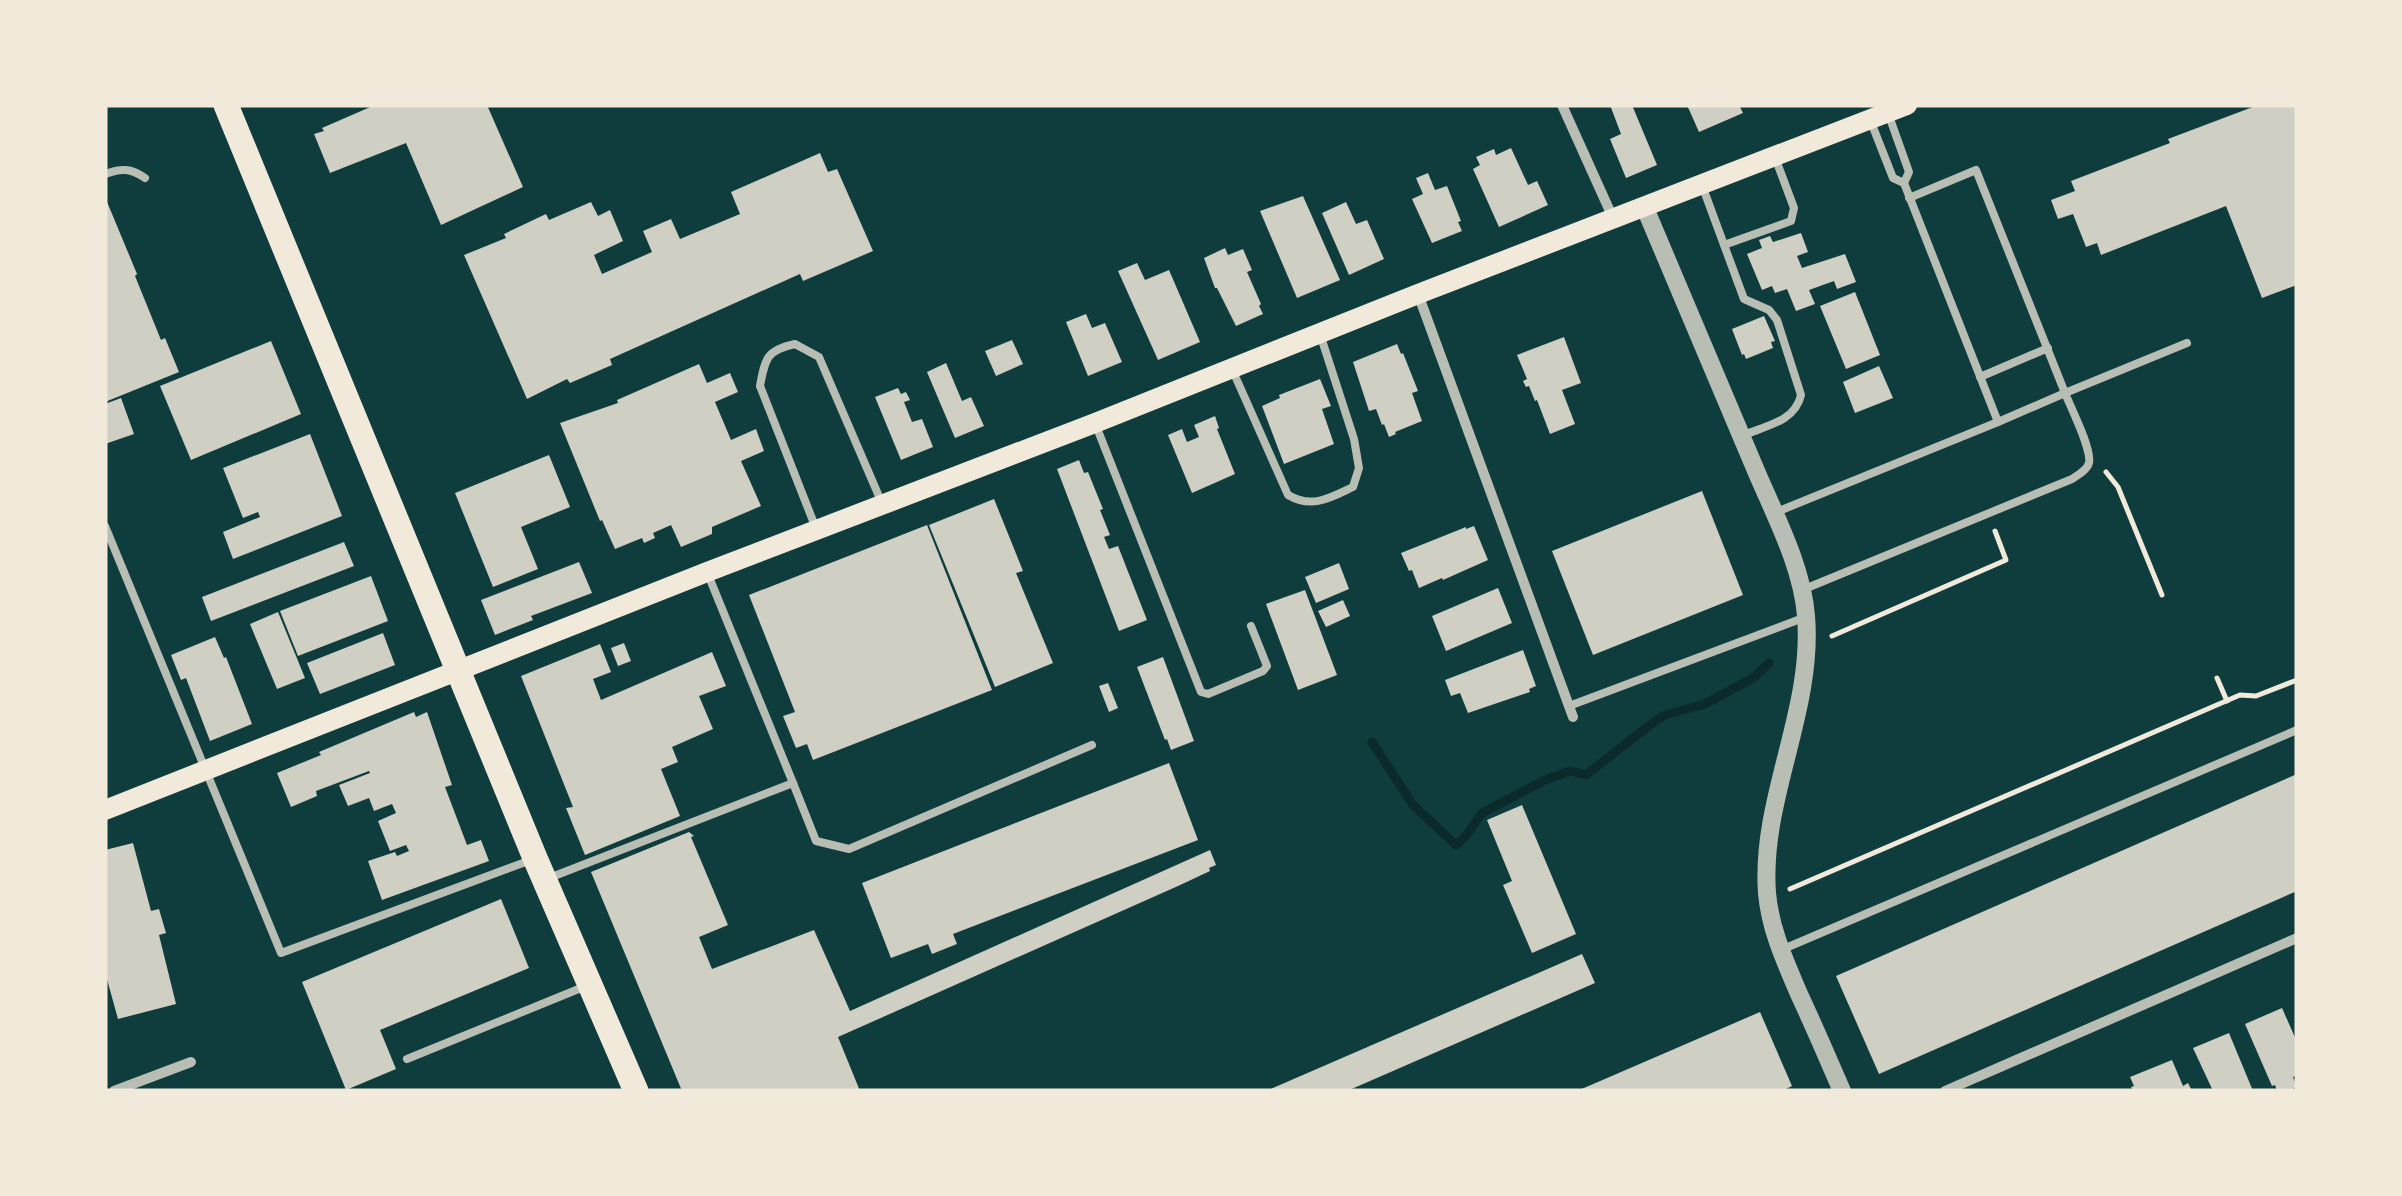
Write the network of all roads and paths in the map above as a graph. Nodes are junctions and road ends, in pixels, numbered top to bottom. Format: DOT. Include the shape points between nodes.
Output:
graph roads {
  1 [pos="226,105"];
  2 [pos="1562,105"];
  3 [pos="1889,113"];
  4 [pos="1774,157"];
  5 [pos="105,174"];
  6 [pos="145,178"];
  7 [pos="1904,184"];
  8 [pos="1702,186"];
  9 [pos="1909,198"];
  10 [pos="1645,208"];
  11 [pos="1613,220"];
  12 [pos="1724,245"];
  13 [pos="1418,294"];
  14 [pos="1320,334"];
  15 [pos="2186,343"];
  16 [pos="2048,348"];
  17 [pos="1232,369"];
  18 [pos="1980,376"];
  19 [pos="2066,394"];
  20 [pos="1998,422"];
  21 [pos="1096,424"];
  22 [pos="1741,436"];
  23 [pos="2106,472"];
  24 [pos="882,505"];
  25 [pos="1774,513"];
  26 [pos="105,526"];
  27 [pos="1994,528"];
  28 [pos="816,531"];
  29 [pos="708,572"];
  30 [pos="1802,590"];
  31 [pos="2162,596"];
  32 [pos="1806,616"];
  33 [pos="1251,626"];
  34 [pos="1832,636"];
  35 [pos="458,670"];
  36 [pos="2217,678"];
  37 [pos="2297,680"];
  38 [pos="2227,701"];
  39 [pos="1571,712"];
  40 [pos="2297,730"];
  41 [pos="1092,746"];
  42 [pos="207,770"];
  43 [pos="792,783"];
  44 [pos="105,810"];
  45 [pos="540,869"];
  46 [pos="1790,889"];
  47 [pos="2297,938"];
  48 [pos="1780,950"];
  49 [pos="590,984"];
  50 [pos="408,1059"];
  51 [pos="192,1062"];
  52 [pos="114,1091"];
  53 [pos="636,1091"];
  54 [pos="1842,1091"];
  55 [pos="1945,1091"];
  1 -- 35 [label="main road"];
  2 -- 11 [label="street"];
  3 -- 4 [label="main road"];
  3 -- 7 [label="lane" via="1910,172"];
  3 -- 7 [label="lane" via="1893,178"];
  4 -- 8 [label="main road"];
  4 -- 12 [label="lane" via="1790,196 1791,221"];
  5 -- 6 [label="lane" via="120,168"];
  7 -- 9 [label="lane"];
  8 -- 10 [label="main road"];
  8 -- 12 [label="lane"];
  9 -- 16 [label="lane" via="1976,170"];
  9 -- 18 [label="lane"];
  10 -- 11 [label="main road"];
  10 -- 22 [label="street"];
  11 -- 13 [label="main road"];
  12 -- 22 [label="lane" via="1744,299 1777,320 1801,395 1792,415"];
  13 -- 14 [label="main road"];
  13 -- 39 [label="street"];
  14 -- 17 [label="main road"];
  14 -- 17 [label="lane" via="1360,468 1354,487 1325,500 1302,503 1288,496"];
  15 -- 19 [label="lane"];
  16 -- 18 [label="lane"];
  16 -- 19 [label="lane"];
  17 -- 21 [label="main road"];
  18 -- 20 [label="lane"];
  19 -- 20 [label="lane"];
  19 -- 30 [label="lane" via="2088,452 2083,472"];
  20 -- 25 [label="lane"];
  21 -- 24 [label="main road"];
  21 -- 33 [label="lane" via="1201,692 1264,671"];
  22 -- 25 [label="street"];
  23 -- 31 [label="path"];
  24 -- 28 [label="main road"];
  24 -- 28 [label="lane" via="819,357 796,344 778,348 764,361 760,386"];
  25 -- 30 [label="street"];
  26 -- 42 [label="lane"];
  27 -- 34 [label="path" via="2006,560"];
  28 -- 29 [label="main road"];
  29 -- 35 [label="main road"];
  29 -- 43 [label="lane"];
  30 -- 32 [label="street"];
  32 -- 39 [label="lane"];
  32 -- 48 [label="street" via="1807,667 1768,850 1768,904"];
  35 -- 42 [label="main road"];
  35 -- 45 [label="main road"];
  36 -- 38 [label="path"];
  37 -- 38 [label="path"];
  38 -- 46 [label="path"];
  40 -- 48 [label="lane"];
  41 -- 43 [label="lane" via="848,849 816,841"];
  42 -- 44 [label="main road"];
  42 -- 45 [label="lane" via="281,954"];
  43 -- 45 [label="lane"];
  45 -- 49 [label="main road"];
  47 -- 55 [label="street"];
  48 -- 54 [label="street"];
  49 -- 50 [label="lane"];
  49 -- 53 [label="main road"];
  51 -- 52 [label="street"];
}
